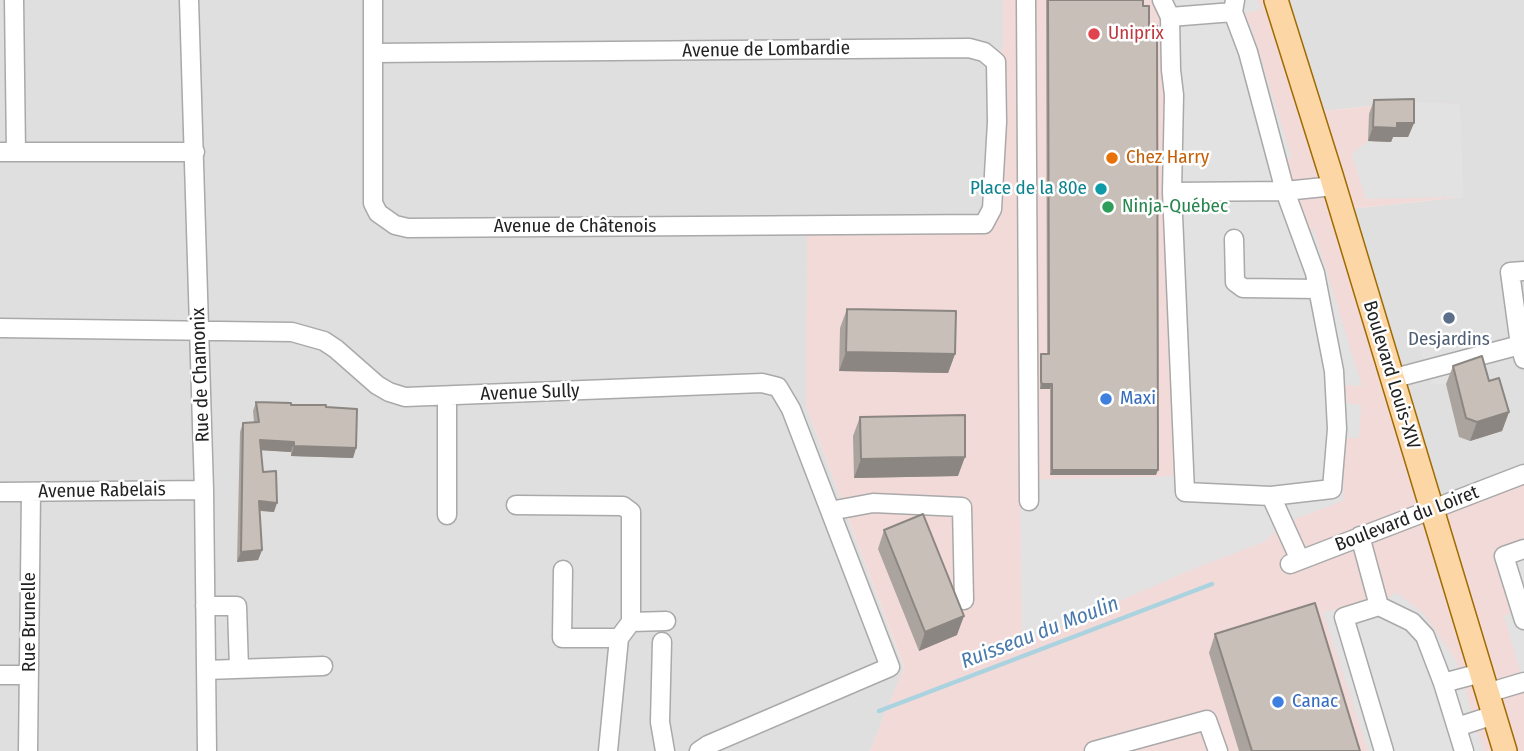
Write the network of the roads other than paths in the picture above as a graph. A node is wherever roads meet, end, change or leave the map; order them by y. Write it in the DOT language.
graph roads {
  1 [pos="14,0"];
  2 [pos="189,0"];
  3 [pos="373,0"];
  4 [pos="1026,0"];
  5 [pos="1162,0"];
  6 [pos="1276,0"];
  7 [pos="1234,6"];
  8 [pos="1171,17"];
  9 [pos="373,53"];
  10 [pos="8,152"];
  11 [pos="195,152"];
  12 [pos="1334,186"];
  13 [pos="1285,191"];
  14 [pos="1172,192"];
  15 [pos="987,219"];
  16 [pos="1234,239"];
  17 [pos="1524,271"];
  18 [pos="1318,289"];
  19 [pos="0,328"];
  20 [pos="199,329"];
  21 [pos="1523,349"];
  22 [pos="1391,379"];
  23 [pos="447,397"];
  24 [pos="1524,474"];
  25 [pos="204,490"];
  26 [pos="0,492"];
  27 [pos="31,492"];
  28 [pos="1271,496"];
  29 [pos="1029,501"];
  30 [pos="516,505"];
  31 [pos="1433,510"];
  32 [pos="830,511"];
  33 [pos="447,515"];
  34 [pos="1360,537"];
  35 [pos="1524,549"];
  36 [pos="563,570"];
  37 [pos="964,600"];
  38 [pos="205,606"];
  39 [pos="1379,606"];
  40 [pos="1524,620"];
  41 [pos="666,621"];
  42 [pos="631,622"];
  43 [pos="618,638"];
  44 [pos="662,642"];
  45 [pos="323,666"];
  46 [pos="239,669"];
  47 [pos="206,670"];
  48 [pos="0,675"];
  49 [pos="29,675"];
  50 [pos="1524,682"];
  51 [pos="1444,683"];
  52 [pos="1488,694"];
  53 [pos="1457,727"];
  54 [pos="1121,747"];
  55 [pos="28,751"];
  56 [pos="207,751"];
  57 [pos="608,751"];
  58 [pos="665,751"];
  59 [pos="699,751"];
  60 [pos="1094,751"];
  61 [pos="1218,751"];
  62 [pos="1384,751"];
  63 [pos="1464,751"];
  64 [pos="1505,751"];
  1 -- 10 [label="street"];
  2 -- 11 [label="street, Rue de Chamonix"];
  3 -- 9 [label="street, Avenue de Châtenois"];
  4 -- 29 [label="street"];
  5 -- 8 [label="street"];
  6 -- 12 [label="main road, Boulevard Louis-XIV"];
  7 -- 8 [label="street"];
  7 -- 13 [label="street"];
  8 -- 14 [label="street"];
  9 -- 15 [label="street, Avenue de Châtenois"];
  9 -- 15 [label="street, Avenue de Lombardie"];
  10 -- 11 [label="street"];
  11 -- 20 [label="street, Rue de Chamonix"];
  12 -- 13 [label="street"];
  12 -- 22 [label="main road, Boulevard Louis-XIV"];
  13 -- 14 [label="street"];
  13 -- 18 [label="street"];
  14 -- 28 [label="street"];
  16 -- 18 [label="street"];
  17 -- 21 [label="street"];
  18 -- 28 [label="street"];
  19 -- 20 [label="street, Avenue Sully"];
  20 -- 23 [label="street, Avenue Sully"];
  20 -- 25 [label="street, Rue de Chamonix"];
  21 -- 22 [label="street"];
  22 -- 31 [label="main road, Boulevard Louis-XIV"];
  23 -- 32 [label="street, Avenue Sully"];
  23 -- 33 [label="street"];
  24 -- 31 [label="street, Boulevard du Loiret"];
  25 -- 27 [label="street, Avenue Rabelais"];
  25 -- 38 [label="street, Rue de Chamonix"];
  26 -- 27 [label="street, Avenue Rabelais"];
  27 -- 49 [label="street, Rue Brunelle"];
  28 -- 34 [label="street, Boulevard du Loiret"];
  30 -- 42 [label="street"];
  31 -- 34 [label="street, Boulevard du Loiret"];
  31 -- 52 [label="main road, Boulevard Louis-XIV"];
  32 -- 37 [label="street"];
  32 -- 59 [label="street, Avenue Sully"];
  34 -- 39 [label="street"];
  35 -- 40 [label="street"];
  36 -- 43 [label="street"];
  38 -- 46 [label="street"];
  38 -- 47 [label="street, Rue de Chamonix"];
  39 -- 51 [label="street"];
  39 -- 62 [label="street"];
  41 -- 42 [label="street"];
  42 -- 43 [label="street"];
  43 -- 57 [label="street"];
  44 -- 58 [label="street"];
  45 -- 46 [label="street"];
  46 -- 47 [label="street"];
  47 -- 56 [label="street, Rue de Chamonix"];
  48 -- 49 [label="street"];
  49 -- 55 [label="street, Rue Brunelle"];
  50 -- 52 [label="street"];
  51 -- 52 [label="street"];
  51 -- 53 [label="street"];
  52 -- 53 [label="street"];
  52 -- 64 [label="main road, Boulevard Louis-XIV"];
  53 -- 63 [label="street"];
  54 -- 60 [label="street"];
  54 -- 61 [label="street"];
}
